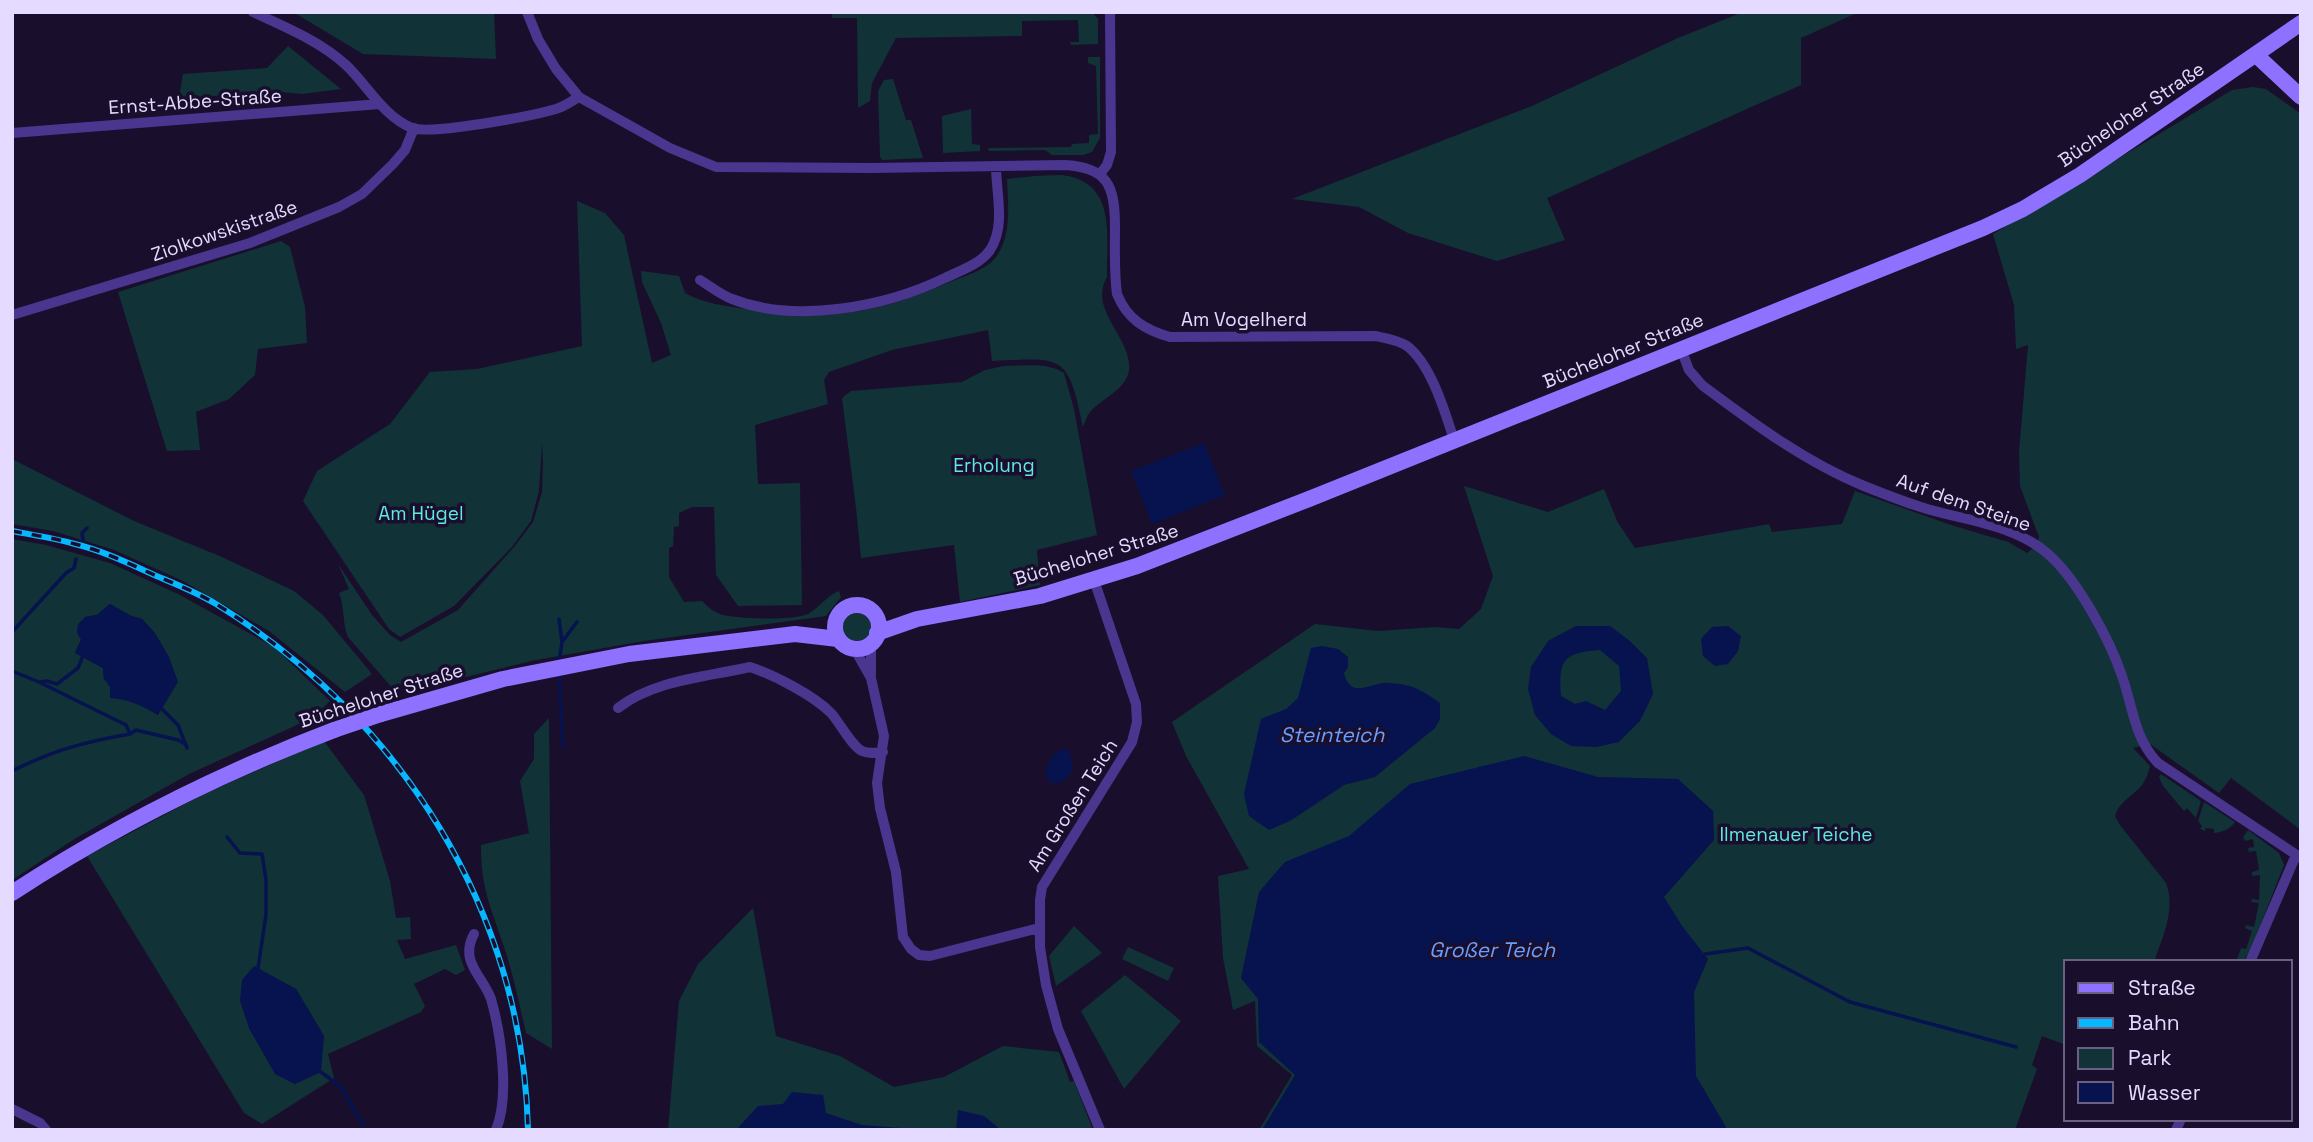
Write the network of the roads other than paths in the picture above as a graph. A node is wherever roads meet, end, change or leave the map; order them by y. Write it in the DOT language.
graph roads {
  1 [pos="253,12"];
  2 [pos="527,12"];
  3 [pos="1111,12"];
  4 [pos="2301,23"];
  5 [pos="2256,55"];
  6 [pos="579,97"];
  7 [pos="2301,97"];
  8 [pos="380,104"];
  9 [pos="414,128"];
  10 [pos="12,133"];
  11 [pos="996,166"];
  12 [pos="1100,174"];
  13 [pos="700,280"];
  14 [pos="12,315"];
  15 [pos="1681,349"];
  16 [pos="1454,440"];
  17 [pos="1094,580"];
  18 [pos="875,615"];
  19 [pos="917,620"];
  20 [pos="835,621"];
  21 [pos="795,634"];
  22 [pos="874,638"];
  23 [pos="838,639"];
  24 [pos="854,648"];
  25 [pos="870,678"];
  26 [pos="618,708"];
  27 [pos="883,752"];
  28 [pos="2298,856"];
  29 [pos="12,893"];
  30 [pos="1040,928"];
  31 [pos="474,934"];
  32 [pos="2251,960"];
  33 [pos="12,1109"];
  34 [pos="46,1130"];
  35 [pos="496,1130"];
  36 [pos="1100,1130"];
  1 -- 8 [label="street"];
  2 -- 6 [label="street"];
  3 -- 12 [label="street"];
  4 -- 5 [label="main road, Bücheloher Straße"];
  5 -- 7 [label="main road"];
  5 -- 15 [label="main road, Bücheloher Straße"];
  6 -- 9 [label="street"];
  6 -- 11 [label="street"];
  8 -- 9 [label="street"];
  8 -- 10 [label="street, Ernst-Abbe-Straße"];
  9 -- 14 [label="street, Ziolkowskistraße"];
  11 -- 12 [label="street"];
  11 -- 13 [label="street"];
  12 -- 16 [label="street, Am Vogelherd"];
  15 -- 16 [label="main road, Bücheloher Straße"];
  15 -- 28 [label="street, Auf dem Steine"];
  16 -- 17 [label="main road, Bücheloher Straße"];
  17 -- 19 [label="main road, Bücheloher Straße"];
  17 -- 30 [label="street, Am Großen Teich"];
  18 -- 19 [label="main road, Bücheloher Straße"];
  18 -- 20 [label="main road, Bücheloher Straße"];
  18 -- 22 [label="main road"];
  19 -- 22 [label="main road, Bücheloher Straße"];
  20 -- 21 [label="main road, Bücheloher Straße"];
  20 -- 23 [label="main road"];
  21 -- 23 [label="main road, Bücheloher Straße"];
  21 -- 29 [label="main road, Bücheloher Straße, bridge"];
  22 -- 24 [label="main road, Bücheloher Straße"];
  22 -- 25 [label="street"];
  23 -- 24 [label="main road, Bücheloher Straße"];
  24 -- 25 [label="street"];
  25 -- 27 [label="street"];
  26 -- 27 [label="street"];
  27 -- 30 [label="street"];
  28 -- 32 [label="street"];
  30 -- 36 [label="street, Am Großen Teich"];
  31 -- 35 [label="street"];
  33 -- 34 [label="street"];
}
